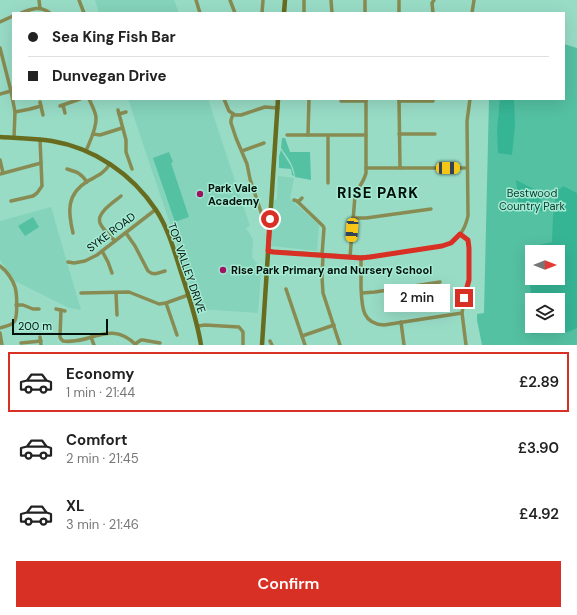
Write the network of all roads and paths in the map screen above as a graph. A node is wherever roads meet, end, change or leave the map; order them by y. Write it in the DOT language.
graph roads {
  1 [pos="38,0"];
  2 [pos="79,0"];
  3 [pos="196,0"];
  4 [pos="230,0"];
  5 [pos="263,0"];
  6 [pos="285,0"];
  7 [pos="304,0"];
  8 [pos="332,0"];
  9 [pos="365,0"];
  10 [pos="399,0"];
  11 [pos="434,0"];
  12 [pos="474,0"];
  13 [pos="40,8"];
  14 [pos="23,12"];
  15 [pos="48,12"];
  16 [pos="84,12"];
  17 [pos="200,12"];
  18 [pos="235,12"];
  19 [pos="262,12"];
  20 [pos="284,12"];
  21 [pos="304,12"];
  22 [pos="332,12"];
  23 [pos="365,12"];
  24 [pos="399,12"];
  25 [pos="433,12"];
  26 [pos="472,12"];
  27 [pos="12,16"];
  28 [pos="0,22"];
  29 [pos="0,48"];
  30 [pos="1,59"];
  31 [pos="11,91"];
  32 [pos="0,94"];
  33 [pos="12,96"];
  34 [pos="13,100"];
  35 [pos="77,100"];
  36 [pos="89,100"];
  37 [pos="224,100"];
  38 [pos="278,100"];
  39 [pos="308,100"];
  40 [pos="366,100"];
  41 [pos="399,100"];
  42 [pos="470,100"];
  43 [pos="341,101"];
  44 [pos="433,101"];
  45 [pos="278,108"];
  46 [pos="15,112"];
  47 [pos="126,112"];
  48 [pos="65,113"];
  49 [pos="233,114"];
  50 [pos="43,116"];
  51 [pos="122,128"];
  52 [pos="289,133"];
  53 [pos="93,134"];
  54 [pos="399,134"];
  55 [pos="435,134"];
  56 [pos="308,135"];
  57 [pos="328,135"];
  58 [pos="366,135"];
  59 [pos="0,137"];
  60 [pos="14,138"];
  61 [pos="40,139"];
  62 [pos="264,143"];
  63 [pos="242,150"];
  64 [pos="86,151"];
  65 [pos="0,160"];
  66 [pos="41,163"];
  67 [pos="110,164"];
  68 [pos="130,167"];
  69 [pos="366,168"];
  70 [pos="400,168"];
  71 [pos="467,168"];
  72 [pos="70,171"];
  73 [pos="2,173"];
  74 [pos="327,181"];
  75 [pos="87,182"];
  76 [pos="302,198"];
  77 [pos="119,199"];
  78 [pos="14,202"];
  79 [pos="432,209"];
  80 [pos="156,210"];
  81 [pos="353,218"];
  82 [pos="264,220"];
  83 [pos="71,231"];
  84 [pos="126,233"];
  85 [pos="460,234"];
  86 [pos="115,241"];
  87 [pos="102,251"];
  88 [pos="268,251"];
  89 [pos="323,255"];
  90 [pos="350,257"];
  91 [pos="361,258"];
  92 [pos="68,262"];
  93 [pos="0,266"];
  94 [pos="159,267"];
  95 [pos="112,270"];
  96 [pos="440,283"];
  97 [pos="286,289"];
  98 [pos="81,293"];
  99 [pos="116,293"];
  100 [pos="362,293"];
  101 [pos="188,295"];
  102 [pos="166,303"];
  103 [pos="16,305"];
  104 [pos="39,309"];
  105 [pos="66,311"];
  106 [pos="118,312"];
  107 [pos="462,313"];
  108 [pos="401,322"];
  109 [pos="334,325"];
  110 [pos="198,326"];
  111 [pos="0,328"];
  112 [pos="175,333"];
  113 [pos="0,334"];
  114 [pos="302,336"];
  115 [pos="92,337"];
  116 [pos="41,341"];
  117 [pos="158,341"];
  118 [pos="62,343"];
  119 [pos="24,344"];
  120 [pos="2,345"];
  121 [pos="94,345"];
  122 [pos="136,345"];
  123 [pos="201,345"];
  124 [pos="243,345"];
  125 [pos="262,345"];
  126 [pos="305,345"];
  127 [pos="340,345"];
  128 [pos="404,345"];
  129 [pos="466,345"];
  1 -- 13 [label="street"];
  2 -- 16 [label="street"];
  3 -- 17 [label="street"];
  4 -- 18 [label="street"];
  5 -- 19 [label="street"];
  6 -- 20 [label="street"];
  7 -- 21 [label="street"];
  8 -- 22 [label="street"];
  9 -- 23 [label="street"];
  10 -- 24 [label="street"];
  11 -- 25 [label="street"];
  12 -- 26 [label="street"];
  13 -- 14 [label="street"];
  13 -- 15 [label="street"];
  27 -- 28 [label="street"];
  29 -- 30 [label="street"];
  30 -- 31 [label="street"];
  31 -- 32 [label="street"];
  31 -- 33 [label="street"];
  34 -- 46 [label="street"];
  35 -- 48 [label="street"];
  36 -- 53 [label="street"];
  37 -- 49 [label="street"];
  38 -- 45 [label="street"];
  39 -- 56 [label="street"];
  40 -- 43 [label="street"];
  40 -- 58 [label="street"];
  41 -- 44 [label="street"];
  41 -- 54 [label="street"];
  42 -- 71 [label="street"];
  45 -- 49 [label="street"];
  45 -- 88 [label="street"];
  46 -- 50 [label="street"];
  46 -- 60 [label="street"];
  47 -- 51 [label="street"];
  49 -- 63 [label="street"];
  51 -- 53 [label="street"];
  51 -- 68 [label="street"];
  52 -- 56 [label="street"];
  53 -- 64 [label="street"];
  54 -- 55 [label="street"];
  54 -- 70 [label="street"];
  56 -- 57 [label="street"];
  57 -- 58 [label="street"];
  57 -- 74 [label="street"];
  58 -- 69 [label="street"];
  59 -- 60 [label="street, TOP VALLEY DRIVE"];
  60 -- 61 [label="street, TOP VALLEY DRIVE"];
  61 -- 64 [label="street, TOP VALLEY DRIVE"];
  61 -- 66 [label="street"];
  62 -- 63 [label="street"];
  63 -- 82 [label="street"];
  64 -- 67 [label="street, TOP VALLEY DRIVE"];
  65 -- 73 [label="street"];
  66 -- 73 [label="street"];
  66 -- 78 [label="street"];
  67 -- 75 [label="street"];
  67 -- 80 [label="street, TOP VALLEY DRIVE"];
  69 -- 70 [label="street"];
  69 -- 81 [label="street"];
  70 -- 71 [label="street"];
  71 -- 85 [label="street"];
  72 -- 75 [label="street"];
  75 -- 83 [label="street"];
  76 -- 89 [label="street"];
  77 -- 86 [label="street"];
  79 -- 81 [label="street"];
  80 -- 84 [label="street, SYKE ROAD"];
  80 -- 101 [label="street, TOP VALLEY DRIVE"];
  81 -- 90 [label="street"];
  84 -- 86 [label="street, SYKE ROAD"];
  84 -- 94 [label="street"];
  85 -- 91 [label="street"];
  85 -- 107 [label="street"];
  86 -- 87 [label="street, SYKE ROAD"];
  87 -- 92 [label="street, SYKE ROAD"];
  87 -- 95 [label="street"];
  88 -- 89 [label="street"];
  88 -- 125 [label="street"];
  89 -- 90 [label="street"];
  89 -- 109 [label="street"];
  90 -- 91 [label="street"];
  91 -- 100 [label="street"];
  93 -- 103 [label="street"];
  96 -- 100 [label="street"];
  97 -- 114 [label="street"];
  98 -- 99 [label="street"];
  99 -- 102 [label="street"];
  99 -- 106 [label="street"];
  100 -- 108 [label="street"];
  101 -- 102 [label="street"];
  101 -- 110 [label="street, TOP VALLEY DRIVE"];
  102 -- 112 [label="street"];
  103 -- 104 [label="street"];
  103 -- 111 [label="street"];
  105 -- 118 [label="street"];
  107 -- 108 [label="street"];
  107 -- 129 [label="street"];
  108 -- 128 [label="street"];
  109 -- 114 [label="street"];
  109 -- 127 [label="street"];
  110 -- 123 [label="street, TOP VALLEY DRIVE"];
  110 -- 124 [label="street"];
  113 -- 120 [label="street"];
  114 -- 126 [label="street"];
  115 -- 118 [label="street"];
  115 -- 121 [label="street"];
  115 -- 122 [label="street"];
  116 -- 119 [label="street"];
  117 -- 122 [label="street"];
}
